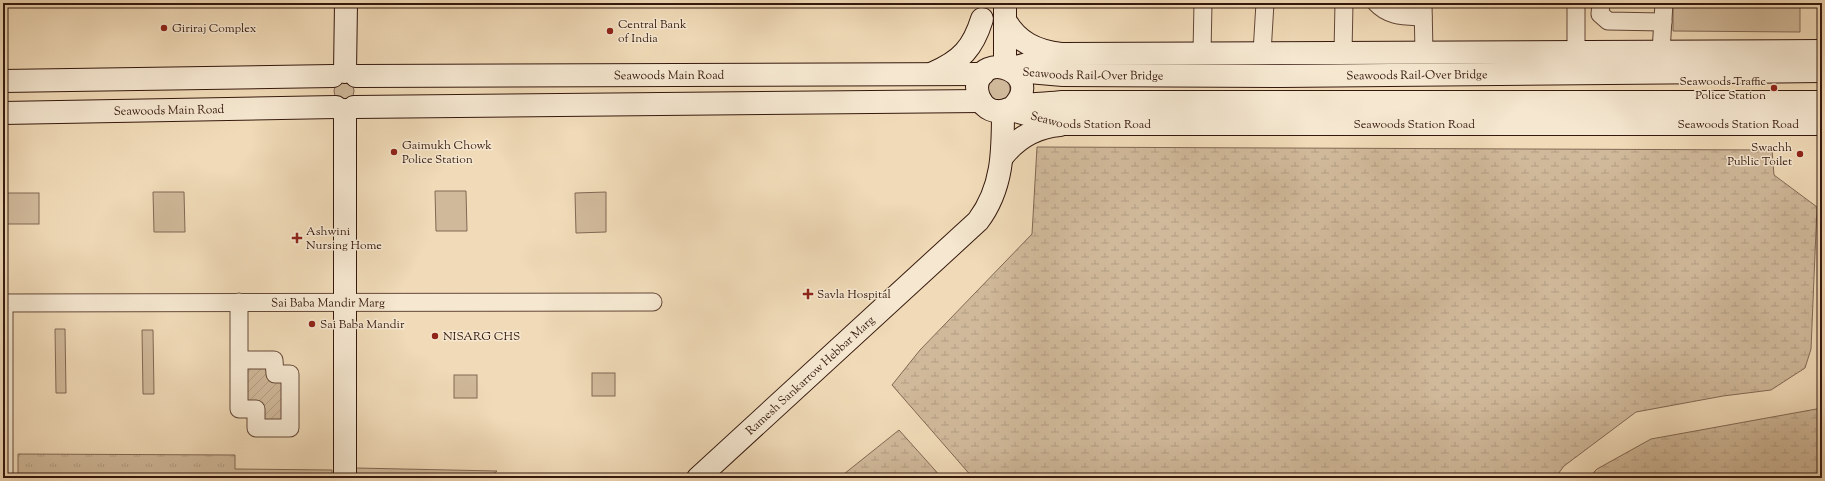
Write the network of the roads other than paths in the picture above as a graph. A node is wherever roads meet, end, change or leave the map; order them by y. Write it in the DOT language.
graph roads {
  1 [pos="346,3"];
  2 [pos="1203,3"];
  3 [pos="1265,3"];
  4 [pos="1344,3"];
  5 [pos="1376,3"];
  6 [pos="1576,3"];
  7 [pos="1601,3"];
  8 [pos="1664,3"];
  9 [pos="1423,10"];
  10 [pos="982,11"];
  11 [pos="1005,11"];
  12 [pos="1663,22"];
  13 [pos="1822,51"];
  14 [pos="1576,52"];
  15 [pos="1661,52"];
  16 [pos="1202,53"];
  17 [pos="1262,53"];
  18 [pos="1343,53"];
  19 [pos="1424,53"];
  20 [pos="1063,54"];
  21 [pos="999,70"];
  22 [pos="1822,71"];
  23 [pos="931,74"];
  24 [pos="345,75"];
  25 [pos="3,81"];
  26 [pos="981,101"];
  27 [pos="1822,102"];
  28 [pos="345,108"];
  29 [pos="1008,109"];
  30 [pos="3,113"];
  31 [pos="1064,124"];
  32 [pos="1822,124"];
  33 [pos="1002,156"];
  34 [pos="239,302"];
  35 [pos="345,302"];
  36 [pos="653,302"];
  37 [pos="3,303"];
  38 [pos="239,360"];
  39 [pos="4,478"];
  40 [pos="345,478"];
  41 [pos="698,478"];
  1 -- 24 [label="main road"];
  2 -- 16 [label="street"];
  3 -- 17 [label="street"];
  4 -- 18 [label="street"];
  5 -- 9 [label="street"];
  6 -- 14 [label="street"];
  7 -- 12 [label="street"];
  8 -- 12 [label="street"];
  9 -- 19 [label="street"];
  10 -- 21 [label="main road"];
  10 -- 23 [label="main road"];
  11 -- 20 [label="main road"];
  11 -- 21 [label="main road"];
  12 -- 15 [label="street"];
  13 -- 15 [label="main road"];
  14 -- 15 [label="main road"];
  14 -- 19 [label="main road"];
  16 -- 17 [label="main road"];
  16 -- 20 [label="main road"];
  17 -- 18 [label="main road"];
  18 -- 19 [label="main road"];
  20 -- 21 [label="main road"];
  21 -- 22 [label="main road, Seawoods Rail-Over Bridge"];
  21 -- 23 [label="main road, Seawoods Main Road"];
  21 -- 26 [label="main road"];
  21 -- 29 [label="main road"];
  23 -- 24 [label="main road, Seawoods Main Road"];
  24 -- 25 [label="main road, Seawoods Main Road"];
  24 -- 28 [label="main road"];
  24 -- 28 [label="main road"];
  26 -- 28 [label="main road, Seawoods Main Road"];
  26 -- 29 [label="main road"];
  27 -- 29 [label="main road"];
  28 -- 30 [label="main road, Seawoods Main Road"];
  28 -- 35 [label="main road"];
  29 -- 31 [label="main road, Seawoods Station Road"];
  29 -- 33 [label="main road, Ramesh Sankarrow Hebbar Marg"];
  31 -- 32 [label="main road, Seawoods Station Road"];
  31 -- 33 [label="main road"];
  33 -- 41 [label="main road, Ramesh Sankarrow Hebbar Marg"];
  34 -- 35 [label="street, Sai Baba Mandir Marg"];
  34 -- 37 [label="street, Sai Baba Mandir Marg"];
  34 -- 38 [label="street"];
  35 -- 36 [label="street, Sai Baba Mandir Marg"];
  35 -- 40 [label="main road"];
  37 -- 39 [label="street"];
  38 -- 38 [label="street"];
}
